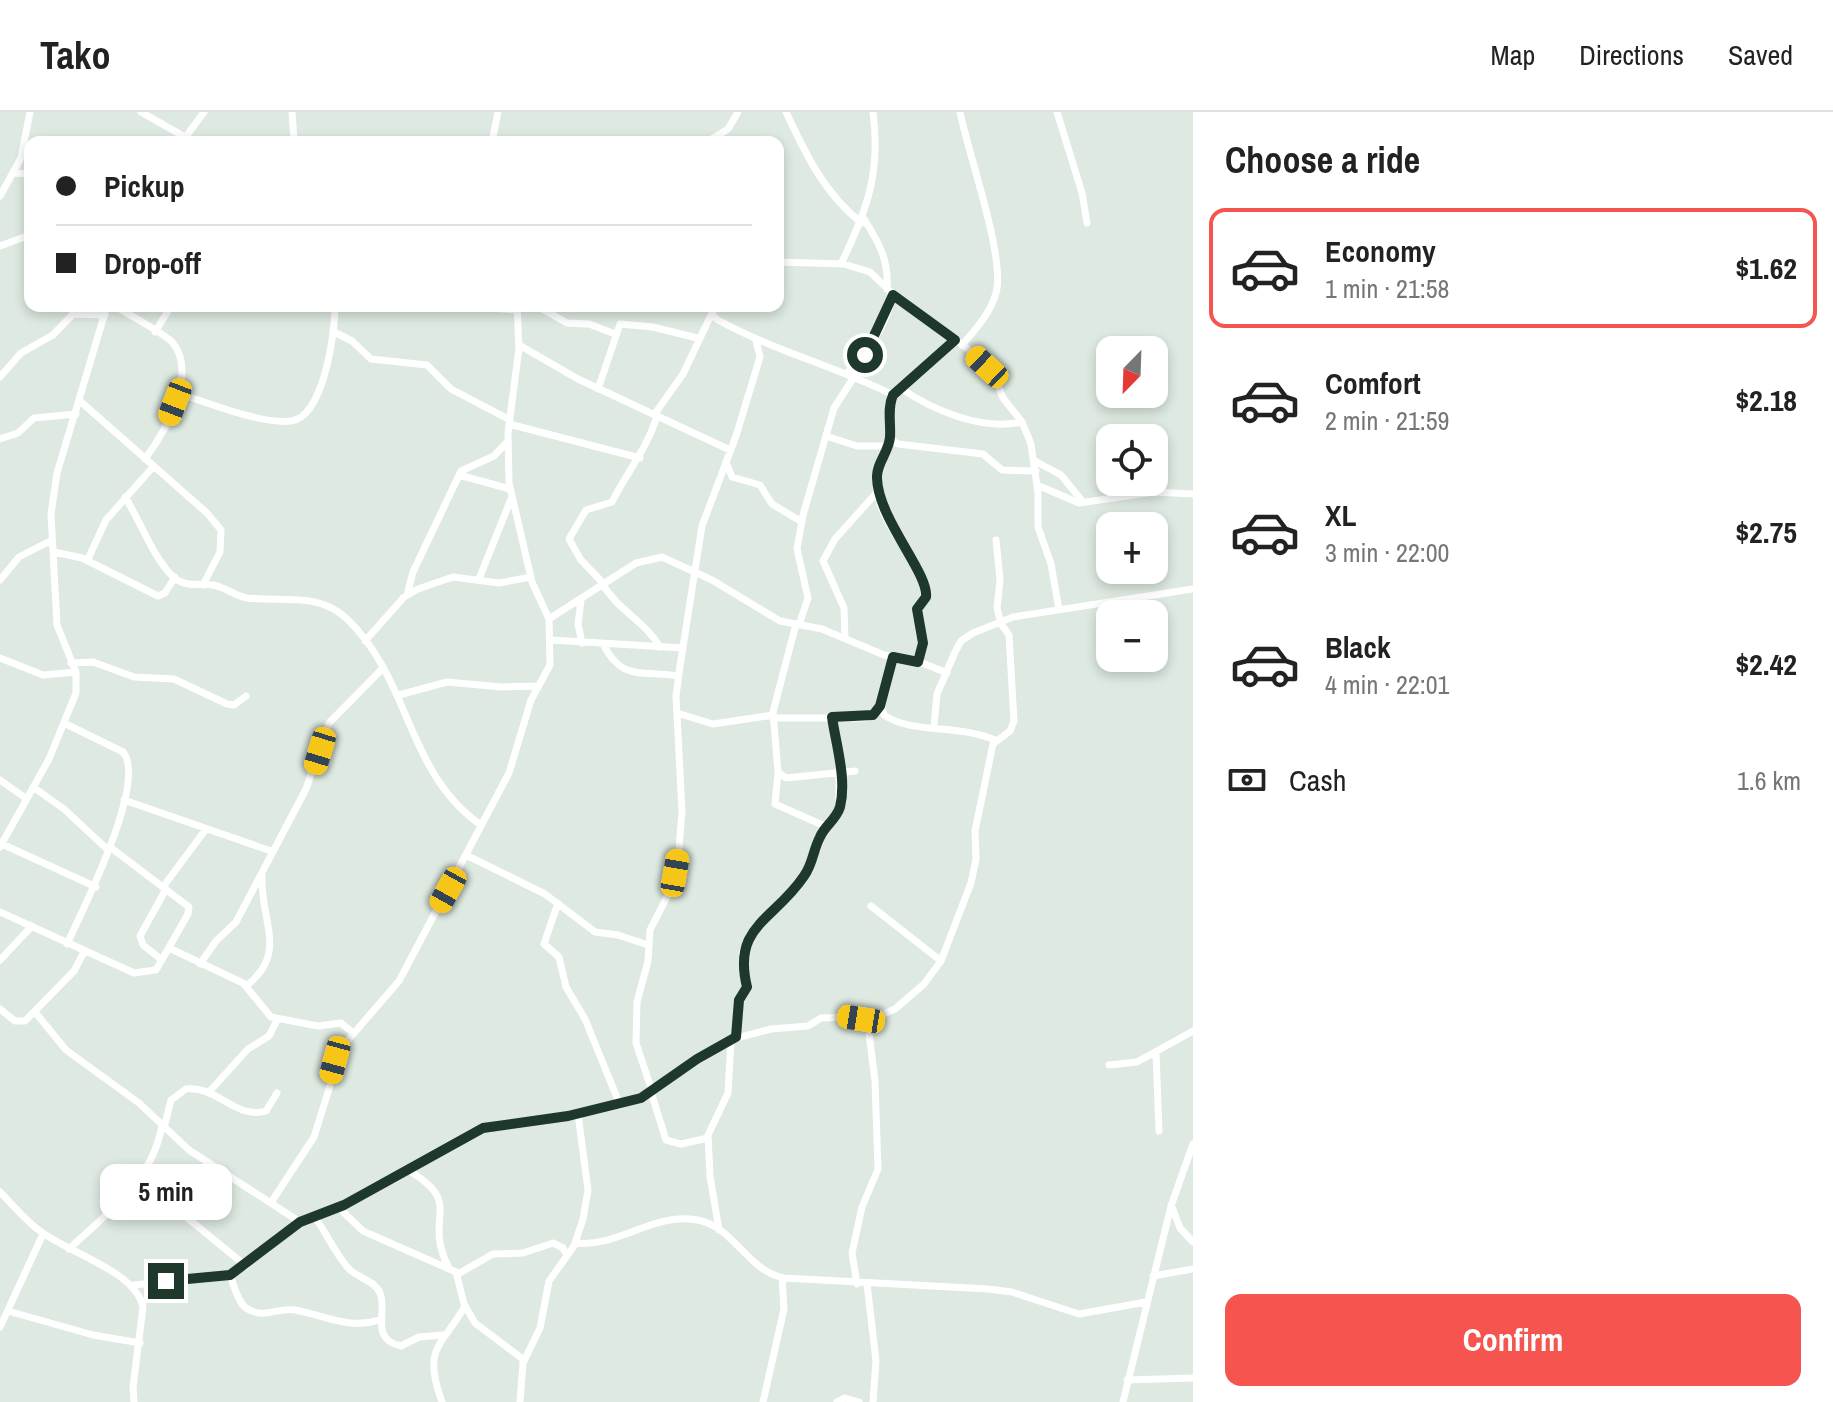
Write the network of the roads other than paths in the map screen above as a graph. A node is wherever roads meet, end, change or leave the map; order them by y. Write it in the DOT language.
graph roads {
  1 [pos="30,112"];
  2 [pos="141,112"];
  3 [pos="204,112"];
  4 [pos="283,112"];
  5 [pos="498,112"];
  6 [pos="738,112"];
  7 [pos="786,112"];
  8 [pos="873,112"];
  9 [pos="960,112"];
  10 [pos="1057,112"];
  11 [pos="292,114"];
  12 [pos="24,136"];
  13 [pos="24,136"];
  14 [pos="177,136"];
  15 [pos="186,136"];
  16 [pos="294,136"];
  17 [pos="493,136"];
  18 [pos="717,136"];
  19 [pos="15,173"];
  20 [pos="24,174"];
  21 [pos="0,196"];
  22 [pos="863,221"];
  23 [pos="1087,223"];
  24 [pos="24,237"];
  25 [pos="0,246"];
  26 [pos="784,262"];
  27 [pos="841,264"];
  28 [pos="890,292"];
  29 [pos="90,312"];
  30 [pos="105,312"];
  31 [pos="124,312"];
  32 [pos="167,312"];
  33 [pos="335,312"];
  34 [pos="519,312"];
  35 [pos="548,312"];
  36 [pos="709,312"];
  37 [pos="713,312"];
  38 [pos="155,332"];
  39 [pos="334,332"];
  40 [pos="615,334"];
  41 [pos="697,338"];
  42 [pos="756,340"];
  43 [pos="958,342"];
  44 [pos="519,345"];
  45 [pos="850,375"];
  46 [pos="0,377"];
  47 [pos="899,387"];
  48 [pos="598,389"];
  49 [pos="177,393"];
  50 [pos="893,395"];
  51 [pos="80,401"];
  52 [pos="76,414"];
  53 [pos="656,415"];
  54 [pos="510,422"];
  55 [pos="1022,422"];
  56 [pos="826,436"];
  57 [pos="0,439"];
  58 [pos="508,441"];
  59 [pos="889,442"];
  60 [pos="730,450"];
  61 [pos="640,458"];
  62 [pos="145,459"];
  63 [pos="1035,461"];
  64 [pos="726,462"];
  65 [pos="153,467"];
  66 [pos="1036,471"];
  67 [pos="459,475"];
  68 [pos="1037,485"];
  69 [pos="879,490"];
  70 [pos="511,493"];
  71 [pos="1193,494"];
  72 [pos="125,497"];
  73 [pos="1083,502"];
  74 [pos="802,522"];
  75 [pos="52,540"];
  76 [pos="996,540"];
  77 [pos="54,552"];
  78 [pos="87,561"];
  79 [pos="695,572"];
  80 [pos="175,577"];
  81 [pos="531,577"];
  82 [pos="479,579"];
  83 [pos="0,580"];
  84 [pos="602,583"];
  85 [pos="203,585"];
  86 [pos="1193,589"];
  87 [pos="407,595"];
  88 [pos="581,600"];
  89 [pos="1059,609"];
  90 [pos="549,619"];
  91 [pos="1000,623"];
  92 [pos="798,624"];
  93 [pos="845,637"];
  94 [pos="551,640"];
  95 [pos="365,641"];
  96 [pos="582,643"];
  97 [pos="603,644"];
  98 [pos="660,647"];
  99 [pos="683,648"];
  100 [pos="893,657"];
  101 [pos="0,658"];
  102 [pos="918,662"];
  103 [pos="71,663"];
  104 [pos="383,668"];
  105 [pos="76,672"];
  106 [pos="947,673"];
  107 [pos="678,676"];
  108 [pos="537,686"];
  109 [pos="399,695"];
  110 [pos="246,696"];
  111 [pos="880,706"];
  112 [pos="677,713"];
  113 [pos="773,716"];
  114 [pos="832,717"];
  115 [pos="64,723"];
  116 [pos="934,726"];
  117 [pos="995,740"];
  118 [pos="855,771"];
  119 [pos="778,772"];
  120 [pos="840,772"];
  121 [pos="0,780"];
  122 [pos="33,787"];
  123 [pos="27,799"];
  124 [pos="124,800"];
  125 [pos="481,825"];
  126 [pos="827,827"];
  127 [pos="206,829"];
  128 [pos="1,846"];
  129 [pos="109,848"];
  130 [pos="271,851"];
  131 [pos="466,855"];
  132 [pos="262,869"];
  133 [pos="96,887"];
  134 [pos="164,888"];
  135 [pos="558,903"];
  136 [pos="871,906"];
  137 [pos="0,912"];
  138 [pos="32,926"];
  139 [pos="67,944"];
  140 [pos="648,945"];
  141 [pos="169,948"];
  142 [pos="84,952"];
  143 [pos="0,960"];
  144 [pos="162,960"];
  145 [pos="941,961"];
  146 [pos="200,964"];
  147 [pos="246,986"];
  148 [pos="0,1009"];
  149 [pos="35,1012"];
  150 [pos="867,1018"];
  151 [pos="277,1020"];
  152 [pos="1193,1031"];
  153 [pos="353,1033"];
  154 [pos="734,1038"];
  155 [pos="1156,1052"];
  156 [pos="1109,1065"];
  157 [pos="652,1091"];
  158 [pos="209,1092"];
  159 [pos="277,1093"];
  160 [pos="620,1105"];
  161 [pos="578,1114"];
  162 [pos="163,1127"];
  163 [pos="1159,1131"];
  164 [pos="708,1138"];
  165 [pos="1193,1144"];
  166 [pos="406,1169"];
  167 [pos="141,1180"];
  168 [pos="0,1192"];
  169 [pos="272,1201"];
  170 [pos="1171,1206"];
  171 [pos="338,1207"];
  172 [pos="314,1216"];
  173 [pos="300,1222"];
  174 [pos="719,1230"];
  175 [pos="43,1234"];
  176 [pos="1193,1242"];
  177 [pos="576,1243"];
  178 [pos="69,1249"];
  179 [pos="567,1256"];
  180 [pos="246,1266"];
  181 [pos="448,1266"];
  182 [pos="1193,1269"];
  183 [pos="458,1274"];
  184 [pos="230,1275"];
  185 [pos="1153,1276"];
  186 [pos="782,1278"];
  187 [pos="862,1284"];
  188 [pos="134,1285"];
  189 [pos="1146,1302"];
  190 [pos="465,1306"];
  191 [pos="8,1311"];
  192 [pos="379,1320"];
  193 [pos="0,1327"];
  194 [pos="443,1335"];
  195 [pos="140,1343"];
  196 [pos="524,1360"];
  197 [pos="1193,1378"];
  198 [pos="1127,1380"];
  199 [pos="134,1402"];
  200 [pos="442,1402"];
  201 [pos="520,1402"];
  202 [pos="763,1402"];
  203 [pos="837,1402"];
  204 [pos="859,1402"];
  205 [pos="873,1402"];
  206 [pos="1123,1402"];
  1 -- 12 [label="street"];
  2 -- 14 [label="street"];
  3 -- 15 [label="street"];
  4 -- 11 [label="street"];
  5 -- 17 [label="street"];
  6 -- 18 [label="street"];
  7 -- 22 [label="street"];
  8 -- 22 [label="street"];
  9 -- 43 [label="street"];
  10 -- 23 [label="street"];
  11 -- 16 [label="street"];
  13 -- 19 [label="street"];
  19 -- 20 [label="street"];
  19 -- 21 [label="street"];
  22 -- 27 [label="street"];
  22 -- 28 [label="street"];
  24 -- 25 [label="street"];
  26 -- 27 [label="street"];
  27 -- 28 [label="street"];
  28 -- 43 [label="street"];
  28 -- 45 [label="street"];
  29 -- 46 [label="street"];
  30 -- 51 [label="street"];
  31 -- 38 [label="street"];
  32 -- 38 [label="street"];
  33 -- 39 [label="street"];
  34 -- 44 [label="street"];
  35 -- 40 [label="street"];
  36 -- 41 [label="street"];
  37 -- 42 [label="street"];
  38 -- 49 [label="street"];
  39 -- 49 [label="street"];
  39 -- 54 [label="street"];
  40 -- 41 [label="street"];
  40 -- 48 [label="street"];
  41 -- 53 [label="street"];
  42 -- 45 [label="street"];
  42 -- 60 [label="street"];
  43 -- 47 [label="street"];
  43 -- 55 [label="street"];
  44 -- 48 [label="street"];
  44 -- 54 [label="street"];
  45 -- 50 [label="street"];
  45 -- 56 [label="street"];
  47 -- 50 [label="street"];
  47 -- 55 [label="street"];
  48 -- 53 [label="street"];
  49 -- 62 [label="street"];
  50 -- 59 [label="street"];
  51 -- 52 [label="street"];
  51 -- 62 [label="street"];
  52 -- 57 [label="street"];
  52 -- 75 [label="street"];
  53 -- 60 [label="street"];
  53 -- 61 [label="street"];
  54 -- 58 [label="street"];
  54 -- 61 [label="street"];
  55 -- 63 [label="street"];
  56 -- 59 [label="street"];
  56 -- 74 [label="street"];
  58 -- 67 [label="street"];
  58 -- 70 [label="street"];
  59 -- 66 [label="street"];
  59 -- 69 [label="street"];
  60 -- 64 [label="street"];
  61 -- 84 [label="street"];
  62 -- 65 [label="street"];
  63 -- 66 [label="street"];
  63 -- 73 [label="street"];
  64 -- 74 [label="street"];
  64 -- 79 [label="street"];
  65 -- 72 [label="street"];
  65 -- 85 [label="street"];
  66 -- 68 [label="street"];
  67 -- 70 [label="street"];
  67 -- 87 [label="street"];
  68 -- 73 [label="street"];
  68 -- 89 [label="street"];
  69 -- 93 [label="street"];
  69 -- 102 [label="street"];
  70 -- 81 [label="street"];
  70 -- 82 [label="street"];
  71 -- 73 [label="street"];
  72 -- 78 [label="street"];
  72 -- 80 [label="street"];
  74 -- 92 [label="street"];
  75 -- 77 [label="street"];
  75 -- 83 [label="street"];
  76 -- 91 [label="street"];
  77 -- 78 [label="street"];
  77 -- 103 [label="street"];
  78 -- 80 [label="street"];
  79 -- 84 [label="street"];
  79 -- 92 [label="street"];
  79 -- 99 [label="street"];
  80 -- 85 [label="street"];
  81 -- 82 [label="street"];
  81 -- 90 [label="street"];
  82 -- 87 [label="street"];
  84 -- 88 [label="street"];
  84 -- 98 [label="street"];
  85 -- 95 [label="street"];
  86 -- 89 [label="street"];
  87 -- 95 [label="street"];
  88 -- 90 [label="street"];
  88 -- 96 [label="street"];
  89 -- 91 [label="street"];
  90 -- 94 [label="street"];
  91 -- 106 [label="street"];
  91 -- 117 [label="street"];
  92 -- 93 [label="street"];
  92 -- 113 [label="street"];
  93 -- 100 [label="street"];
  94 -- 96 [label="street"];
  94 -- 108 [label="street"];
  95 -- 104 [label="street"];
  96 -- 97 [label="street"];
  97 -- 98 [label="street"];
  97 -- 107 [label="street"];
  98 -- 99 [label="street"];
  99 -- 107 [label="street"];
  100 -- 102 [label="street"];
  100 -- 111 [label="street"];
  101 -- 105 [label="street"];
  102 -- 106 [label="street"];
  103 -- 105 [label="street"];
  103 -- 110 [label="street"];
  104 -- 109 [label="street"];
  104 -- 130 [label="street"];
  105 -- 115 [label="street"];
  106 -- 116 [label="street"];
  107 -- 112 [label="street"];
  108 -- 109 [label="street"];
  108 -- 125 [label="street"];
  109 -- 125 [label="street"];
  111 -- 114 [label="street"];
  111 -- 116 [label="street"];
  112 -- 113 [label="street"];
  112 -- 140 [label="street"];
  113 -- 114 [label="street"];
  113 -- 119 [label="street"];
  114 -- 120 [label="street"];
  115 -- 122 [label="street"];
  115 -- 124 [label="street"];
  116 -- 117 [label="street"];
  117 -- 145 [label="street"];
  118 -- 120 [label="street"];
  119 -- 120 [label="street"];
  119 -- 126 [label="street"];
  120 -- 126 [label="street"];
  121 -- 123 [label="street"];
  122 -- 123 [label="street"];
  122 -- 129 [label="street"];
  123 -- 128 [label="street"];
  124 -- 127 [label="street"];
  124 -- 129 [label="street"];
  125 -- 131 [label="street"];
  126 -- 154 [label="street"];
  127 -- 130 [label="street"];
  127 -- 134 [label="street"];
  128 -- 133 [label="street"];
  129 -- 133 [label="street"];
  129 -- 134 [label="street"];
  130 -- 132 [label="street"];
  131 -- 135 [label="street"];
  131 -- 153 [label="street"];
  132 -- 146 [label="street"];
  132 -- 147 [label="street"];
  133 -- 139 [label="street"];
  134 -- 141 [label="street"];
  134 -- 144 [label="street"];
  135 -- 140 [label="street"];
  135 -- 160 [label="street"];
  136 -- 145 [label="street"];
  137 -- 138 [label="street"];
  138 -- 139 [label="street"];
  138 -- 143 [label="street"];
  139 -- 142 [label="street"];
  140 -- 157 [label="street"];
  141 -- 144 [label="street"];
  141 -- 146 [label="street"];
  142 -- 144 [label="street"];
  142 -- 149 [label="street"];
  145 -- 150 [label="street"];
  146 -- 147 [label="street"];
  147 -- 151 [label="street"];
  148 -- 149 [label="street"];
  149 -- 162 [label="street"];
  150 -- 154 [label="street"];
  150 -- 187 [label="street"];
  151 -- 153 [label="street"];
  151 -- 158 [label="street"];
  152 -- 155 [label="street"];
  153 -- 169 [label="street"];
  154 -- 157 [label="street"];
  154 -- 164 [label="street"];
  155 -- 156 [label="street"];
  155 -- 163 [label="street"];
  157 -- 160 [label="street"];
  157 -- 164 [label="street"];
  158 -- 159 [label="street"];
  158 -- 162 [label="street"];
  160 -- 161 [label="street"];
  161 -- 166 [label="street"];
  161 -- 177 [label="street"];
  162 -- 167 [label="street"];
  162 -- 169 [label="street"];
  164 -- 174 [label="street"];
  165 -- 170 [label="street"];
  166 -- 171 [label="street"];
  166 -- 181 [label="street"];
  167 -- 178 [label="street"];
  167 -- 180 [label="street"];
  168 -- 175 [label="street"];
  169 -- 173 [label="street"];
  170 -- 176 [label="street"];
  170 -- 185 [label="street"];
  171 -- 172 [label="street"];
  171 -- 181 [label="street"];
  172 -- 173 [label="street"];
  172 -- 192 [label="street"];
  173 -- 180 [label="street"];
  174 -- 177 [label="street"];
  174 -- 186 [label="street"];
  175 -- 178 [label="street"];
  175 -- 191 [label="street"];
  177 -- 179 [label="street"];
  178 -- 188 [label="street"];
  179 -- 183 [label="street"];
  179 -- 196 [label="street"];
  180 -- 184 [label="street"];
  181 -- 183 [label="street"];
  182 -- 185 [label="street"];
  183 -- 190 [label="street"];
  184 -- 188 [label="street"];
  184 -- 192 [label="street"];
  185 -- 189 [label="street"];
  186 -- 187 [label="street"];
  186 -- 202 [label="street"];
  187 -- 189 [label="street"];
  187 -- 205 [label="street"];
  188 -- 195 [label="street"];
  189 -- 198 [label="street"];
  190 -- 194 [label="street"];
  190 -- 196 [label="street"];
  191 -- 193 [label="street"];
  191 -- 195 [label="street"];
  192 -- 194 [label="street"];
  194 -- 200 [label="street"];
  195 -- 199 [label="street"];
  196 -- 201 [label="street"];
  197 -- 198 [label="street"];
  198 -- 206 [label="street"];
  203 -- 204 [label="street"];
}
